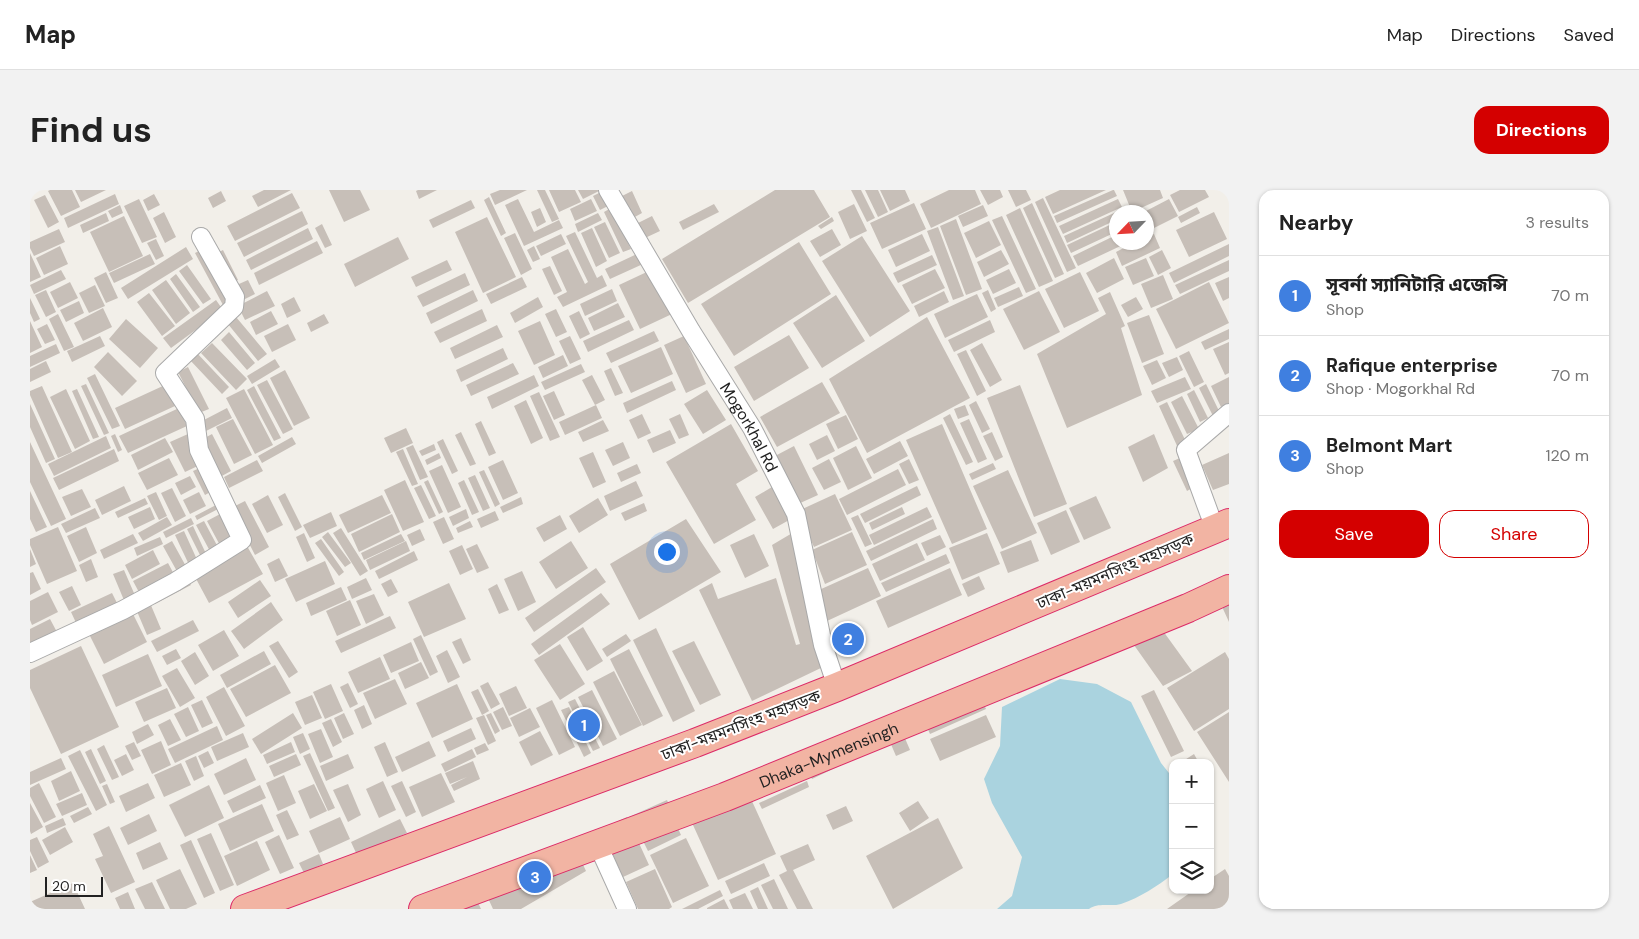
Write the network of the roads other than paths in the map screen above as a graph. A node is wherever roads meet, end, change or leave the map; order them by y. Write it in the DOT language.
graph roads {
  1 [pos="608,190"];
  2 [pos="201,238"];
  3 [pos="1229,413"];
  4 [pos="1222,526"];
  5 [pos="1229,589"];
  6 [pos="30,653"];
  7 [pos="837,687"];
  8 [pos="598,845"];
  9 [pos="245,909"];
  10 [pos="423,909"];
  11 [pos="627,909"];
  1 -- 7 [label="street, Mogorkhal Rd"];
  2 -- 6 [label="street"];
  3 -- 4 [label="street"];
  4 -- 7 [label="highway, ঢাকা-ময়মনসিংহ মহাসড়ক"];
  5 -- 8 [label="highway, Dhaka-Mymensingh"];
  7 -- 9 [label="highway, ঢাকা-ময়মনসিংহ মহাসড়ক"];
  8 -- 10 [label="highway, Dhaka-Mymensingh"];
  8 -- 11 [label="street"];
}
